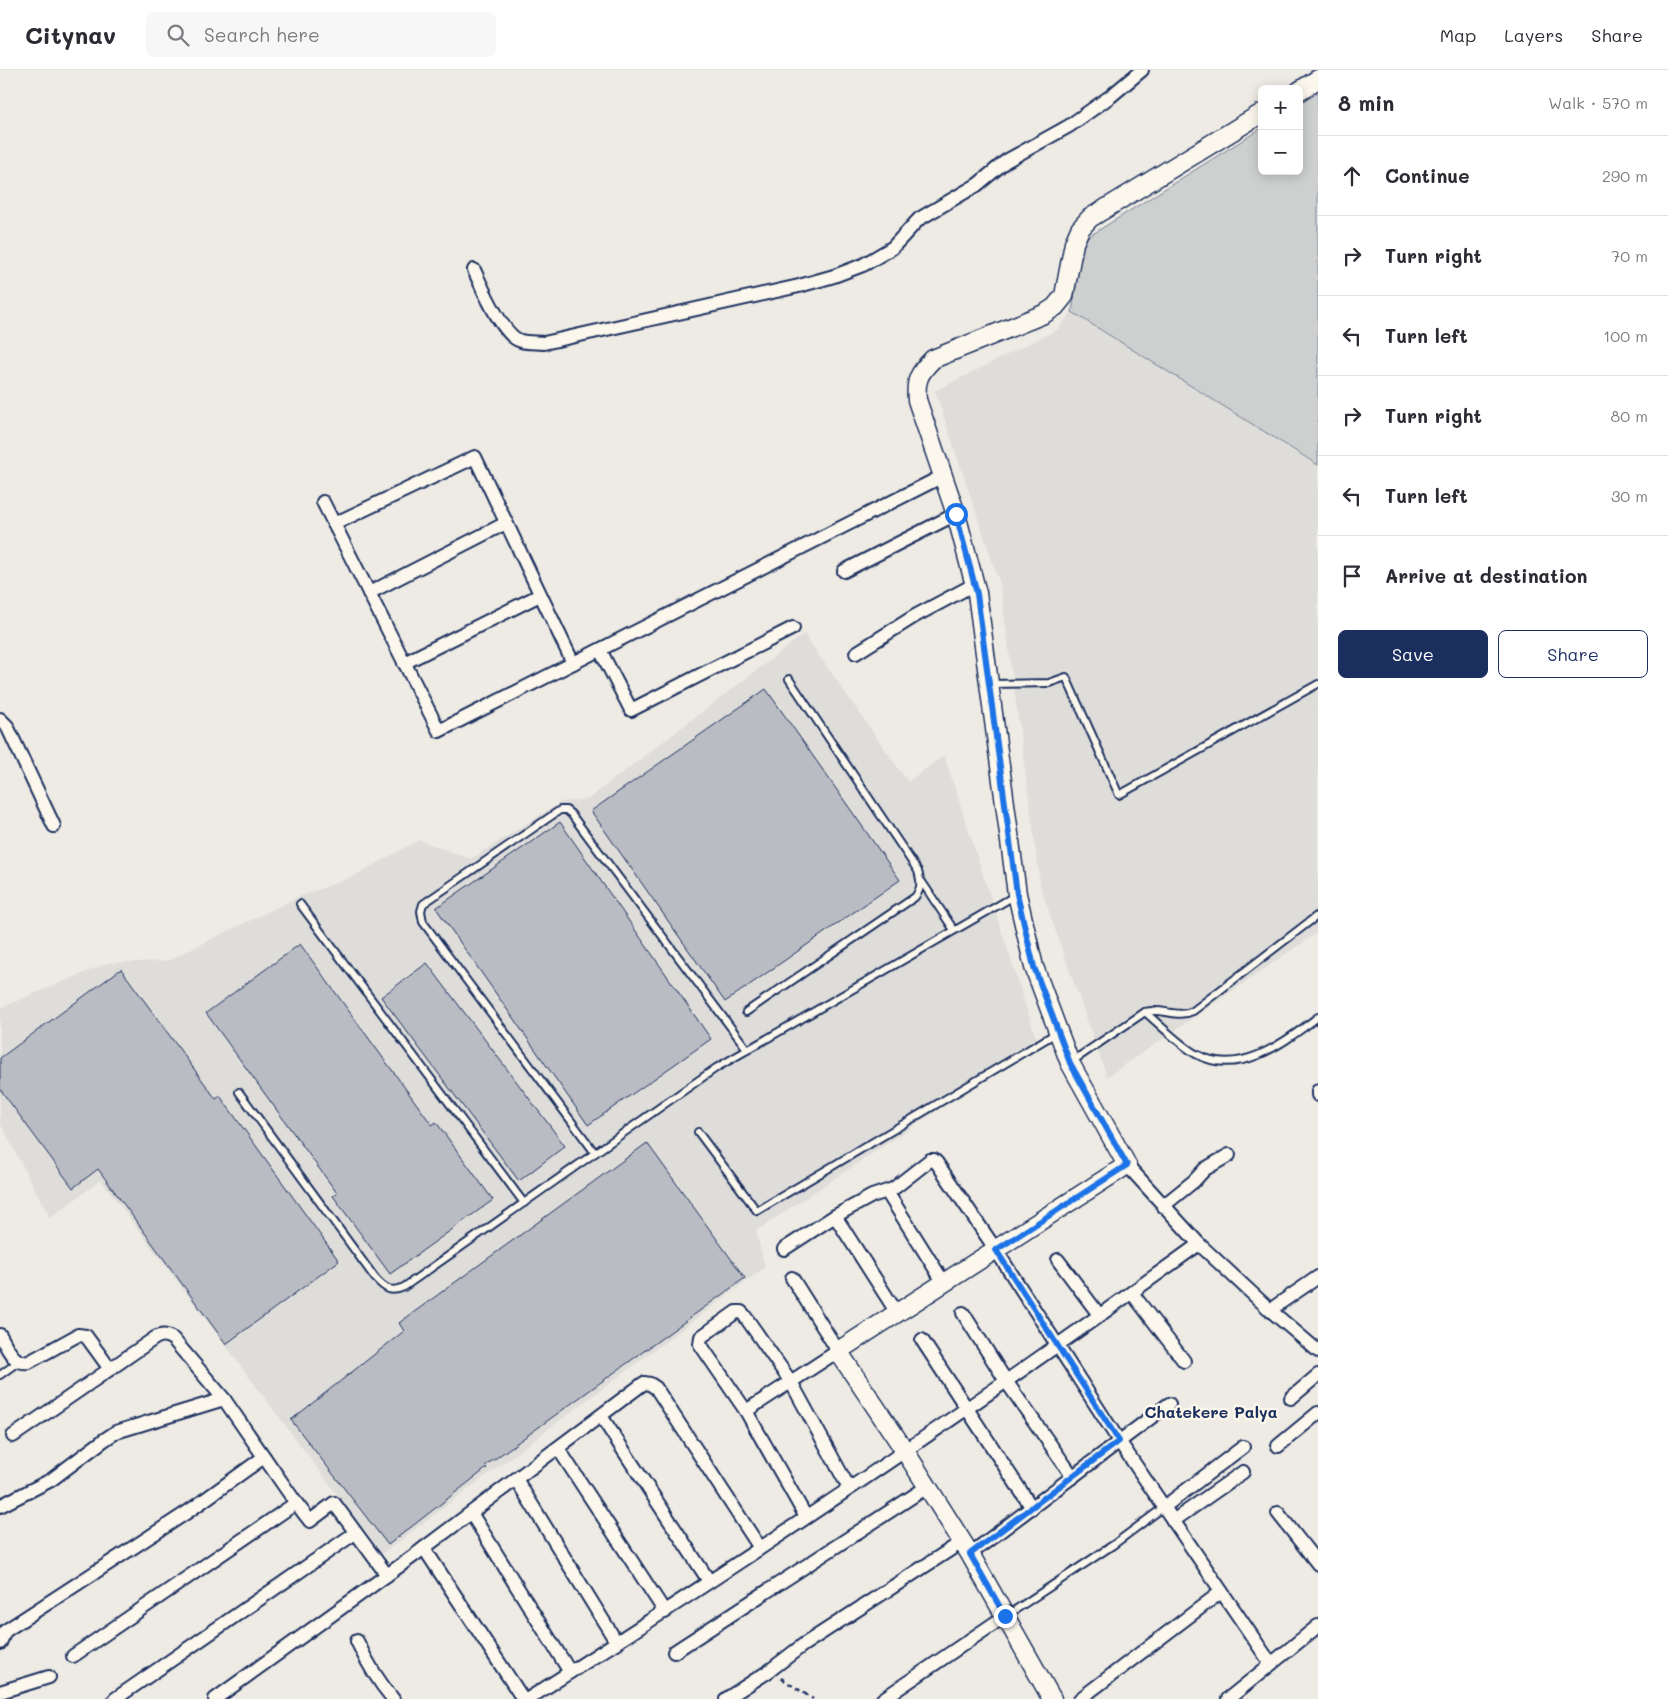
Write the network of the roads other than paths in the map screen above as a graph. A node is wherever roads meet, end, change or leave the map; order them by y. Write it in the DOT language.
graph roads {
  1 [pos="1142,70"];
  2 [pos="1318,79"];
  3 [pos="1303,88"];
  4 [pos="1258,115"];
  5 [pos="474,270"];
  6 [pos="943,476"];
  7 [pos="323,502"];
  8 [pos="956,514"];
  9 [pos="506,523"];
  10 [pos="334,524"];
  11 [pos="844,571"];
  12 [pos="975,584"];
  13 [pos="369,593"];
  14 [pos="540,595"];
  15 [pos="793,628"];
  16 [pos="600,650"];
  17 [pos="856,653"];
  18 [pos="404,663"];
  19 [pos="573,663"];
  20 [pos="789,679"];
  21 [pos="989,684"];
  22 [pos="1318,684"];
  23 [pos="0,719"];
  24 [pos="54,826"];
  25 [pos="921,881"];
  26 [pos="1017,894"];
  27 [pos="300,904"];
  28 [pos="1318,915"];
  29 [pos="954,930"];
  30 [pos="746,1012"];
  31 [pos="1145,1012"];
  32 [pos="1318,1016"];
  33 [pos="1059,1031"];
  34 [pos="747,1049"];
  35 [pos="1070,1063"];
  36 [pos="1318,1090"];
  37 [pos="239,1092"];
  38 [pos="1318,1096"];
  39 [pos="698,1132"];
  40 [pos="595,1153"];
  41 [pos="1229,1155"];
  42 [pos="1127,1165"];
  43 [pos="886,1192"];
  44 [pos="524,1203"];
  45 [pos="1164,1206"];
  46 [pos="836,1216"];
  47 [pos="1199,1244"];
  48 [pos="784,1249"];
  49 [pos="996,1250"];
  50 [pos="1058,1260"];
  51 [pos="1318,1277"];
  52 [pos="792,1278"];
  53 [pos="944,1283"];
  54 [pos="1132,1293"];
  55 [pos="1270,1310"];
  56 [pos="897,1313"];
  57 [pos="963,1313"];
  58 [pos="1100,1316"];
  59 [pos="0,1335"];
  60 [pos="922,1340"];
  61 [pos="1058,1346"];
  62 [pos="838,1351"];
  63 [pos="1318,1352"];
  64 [pos="1184,1361"];
  65 [pos="18,1362"];
  66 [pos="110,1369"];
  67 [pos="1318,1374"];
  68 [pos="0,1375"];
  69 [pos="1006,1380"];
  70 [pos="791,1382"];
  71 [pos="1291,1398"];
  72 [pos="224,1399"];
  73 [pos="1169,1404"];
  74 [pos="966,1408"];
  75 [pos="746,1411"];
  76 [pos="1318,1413"];
  77 [pos="601,1416"];
  78 [pos="13,1436"];
  79 [pos="1119,1441"];
  80 [pos="1278,1446"];
  81 [pos="1243,1447"];
  82 [pos="558,1448"];
  83 [pos="905,1451"];
  84 [pos="264,1457"];
  85 [pos="1243,1472"];
  86 [pos="1073,1477"];
  87 [pos="516,1479"];
  88 [pos="927,1487"];
  89 [pos="849,1488"];
  90 [pos="296,1503"];
  91 [pos="0,1506"];
  92 [pos="1164,1507"];
  93 [pos="1032,1508"];
  94 [pos="471,1513"];
  95 [pos="1278,1513"];
  96 [pos="806,1517"];
  97 [pos="1173,1521"];
  98 [pos="355,1533"];
  99 [pos="424,1548"];
  100 [pos="760,1548"];
  101 [pos="966,1548"];
  102 [pos="1318,1564"];
  103 [pos="387,1575"];
  104 [pos="709,1581"];
  105 [pos="1221,1592"];
  106 [pos="665,1612"];
  107 [pos="1005,1616"];
  108 [pos="1316,1631"];
  109 [pos="357,1641"];
  110 [pos="0,1643"];
  111 [pos="616,1643"];
  112 [pos="674,1652"];
  113 [pos="73,1656"];
  114 [pos="1270,1664"];
  115 [pos="570,1672"];
  116 [pos="50,1677"];
  117 [pos="0,1692"];
  118 [pos="1046,1697"];
  119 [pos="1232,1698"];
  120 [pos="115,1699"];
  121 [pos="215,1699"];
  122 [pos="394,1699"];
  123 [pos="523,1699"];
  124 [pos="528,1699"];
  125 [pos="726,1699"];
  126 [pos="883,1699"];
  127 [pos="1080,1699"];
  1 -- 5 [label="street"];
  2 -- 3 [label="street"];
  4 -- 6 [label="street"];
  6 -- 8 [label="street"];
  6 -- 16 [label="street"];
  7 -- 10 [label="street"];
  8 -- 11 [label="street"];
  8 -- 12 [label="street"];
  9 -- 10 [label="street"];
  9 -- 13 [label="street"];
  9 -- 14 [label="street"];
  10 -- 13 [label="street"];
  12 -- 17 [label="street"];
  12 -- 21 [label="street"];
  13 -- 18 [label="street"];
  14 -- 18 [label="street"];
  14 -- 19 [label="street"];
  15 -- 16 [label="street"];
  16 -- 19 [label="street"];
  18 -- 19 [label="street"];
  20 -- 25 [label="lane"];
  21 -- 22 [label="lane"];
  21 -- 26 [label="street"];
  23 -- 24 [label="street"];
  25 -- 29 [label="lane"];
  25 -- 30 [label="lane"];
  26 -- 29 [label="lane"];
  26 -- 33 [label="street"];
  27 -- 44 [label="lane"];
  28 -- 31 [label="lane"];
  29 -- 34 [label="lane"];
  31 -- 32 [label="lane"];
  31 -- 35 [label="lane"];
  33 -- 35 [label="street"];
  33 -- 39 [label="lane"];
  34 -- 40 [label="lane"];
  34 -- 40 [label="lane"];
  35 -- 42 [label="street"];
  36 -- 38 [label="street"];
  37 -- 44 [label="lane"];
  40 -- 44 [label="lane"];
  41 -- 45 [label="street"];
  42 -- 45 [label="street"];
  42 -- 49 [label="street"];
  43 -- 46 [label="street"];
  43 -- 49 [label="street"];
  43 -- 53 [label="street"];
  45 -- 47 [label="street"];
  46 -- 48 [label="street"];
  46 -- 56 [label="street"];
  47 -- 54 [label="street"];
  47 -- 55 [label="street"];
  49 -- 53 [label="street"];
  49 -- 61 [label="street"];
  50 -- 58 [label="street"];
  51 -- 55 [label="street"];
  52 -- 62 [label="street"];
  53 -- 56 [label="street"];
  54 -- 58 [label="street"];
  54 -- 64 [label="street"];
  55 -- 63 [label="street"];
  56 -- 62 [label="street"];
  57 -- 69 [label="street"];
  58 -- 61 [label="street"];
  59 -- 65 [label="street"];
  60 -- 74 [label="street"];
  61 -- 69 [label="street"];
  61 -- 79 [label="street"];
  62 -- 70 [label="street"];
  62 -- 83 [label="street"];
  65 -- 66 [label="street"];
  65 -- 68 [label="lane"];
  66 -- 72 [label="street"];
  66 -- 78 [label="street"];
  67 -- 71 [label="street"];
  69 -- 74 [label="street"];
  69 -- 86 [label="street"];
  70 -- 75 [label="street"];
  70 -- 75 [label="street"];
  70 -- 89 [label="street"];
  72 -- 84 [label="street"];
  72 -- 91 [label="street"];
  73 -- 79 [label="street"];
  74 -- 83 [label="street"];
  74 -- 93 [label="street"];
  75 -- 96 [label="street"];
  76 -- 80 [label="street"];
  77 -- 82 [label="street"];
  77 -- 100 [label="street"];
  77 -- 104 [label="street"];
  79 -- 86 [label="street"];
  79 -- 92 [label="street"];
  81 -- 92 [label="street"];
  82 -- 87 [label="street"];
  82 -- 106 [label="street"];
  83 -- 88 [label="street"];
  83 -- 89 [label="street"];
  84 -- 90 [label="street"];
  84 -- 110 [label="street"];
  85 -- 97 [label="street"];
  86 -- 93 [label="street"];
  87 -- 94 [label="street"];
  87 -- 111 [label="street"];
  88 -- 101 [label="street"];
  88 -- 112 [label="street"];
  89 -- 96 [label="street"];
  90 -- 98 [label="street"];
  90 -- 113 [label="street"];
  92 -- 97 [label="street"];
  92 -- 107 [label="lane"];
  93 -- 101 [label="street"];
  94 -- 99 [label="street"];
  94 -- 115 [label="street"];
  95 -- 102 [label="street"];
  96 -- 100 [label="street"];
  97 -- 105 [label="street"];
  98 -- 103 [label="street"];
  98 -- 120 [label="street"];
  99 -- 103 [label="street"];
  99 -- 123 [label="street"];
  100 -- 104 [label="street"];
  101 -- 107 [label="street"];
  101 -- 125 [label="street"];
  103 -- 121 [label="street"];
  104 -- 106 [label="street"];
  105 -- 114 [label="street"];
  105 -- 127 [label="street"];
  106 -- 111 [label="street"];
  107 -- 118 [label="street"];
  107 -- 126 [label="street"];
  108 -- 114 [label="street"];
  109 -- 122 [label="street"];
  111 -- 115 [label="street"];
  114 -- 119 [label="street"];
  115 -- 124 [label="street"];
  116 -- 117 [label="street"];
}
